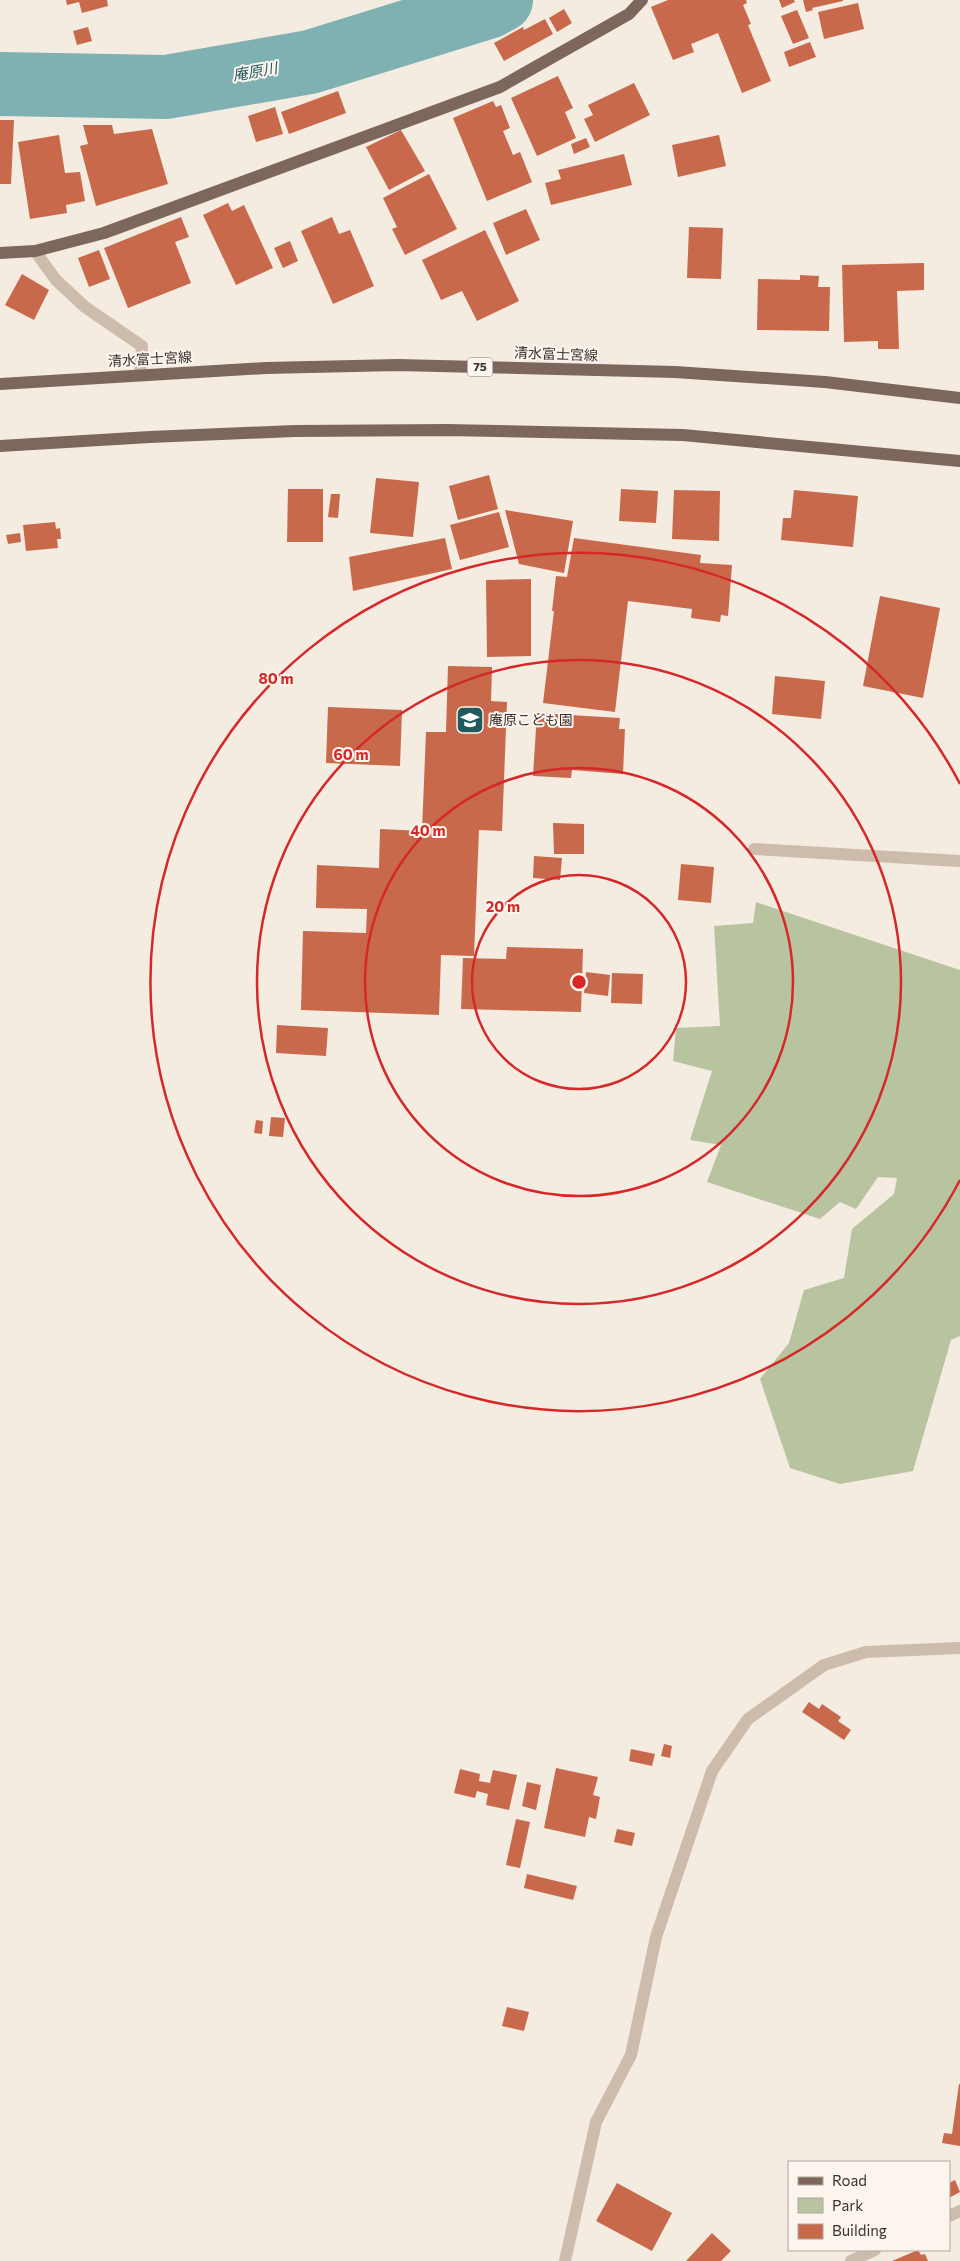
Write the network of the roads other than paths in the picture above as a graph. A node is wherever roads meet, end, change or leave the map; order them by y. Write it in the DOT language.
graph roads {
  1 [pos="642,0"];
  2 [pos="35,251"];
  3 [pos="0,253"];
  4 [pos="140,374"];
  5 [pos="0,384"];
  6 [pos="960,398"];
  7 [pos="0,446"];
  8 [pos="960,461"];
  9 [pos="754,849"];
  10 [pos="960,861"];
  11 [pos="960,1648"];
  12 [pos="873,2251"];
  13 [pos="565,2261"];
  14 [pos="851,2261"];
  1 -- 2 [label="main road"];
  2 -- 3 [label="main road"];
  2 -- 4 [label="street"];
  4 -- 5 [label="main road, 清水富士宮線 / 75"];
  4 -- 6 [label="main road, 清水富士宮線 / 75"];
  7 -- 8 [label="main road"];
  9 -- 10 [label="street"];
  11 -- 13 [label="street"];
  12 -- 14 [label="street"];
}
